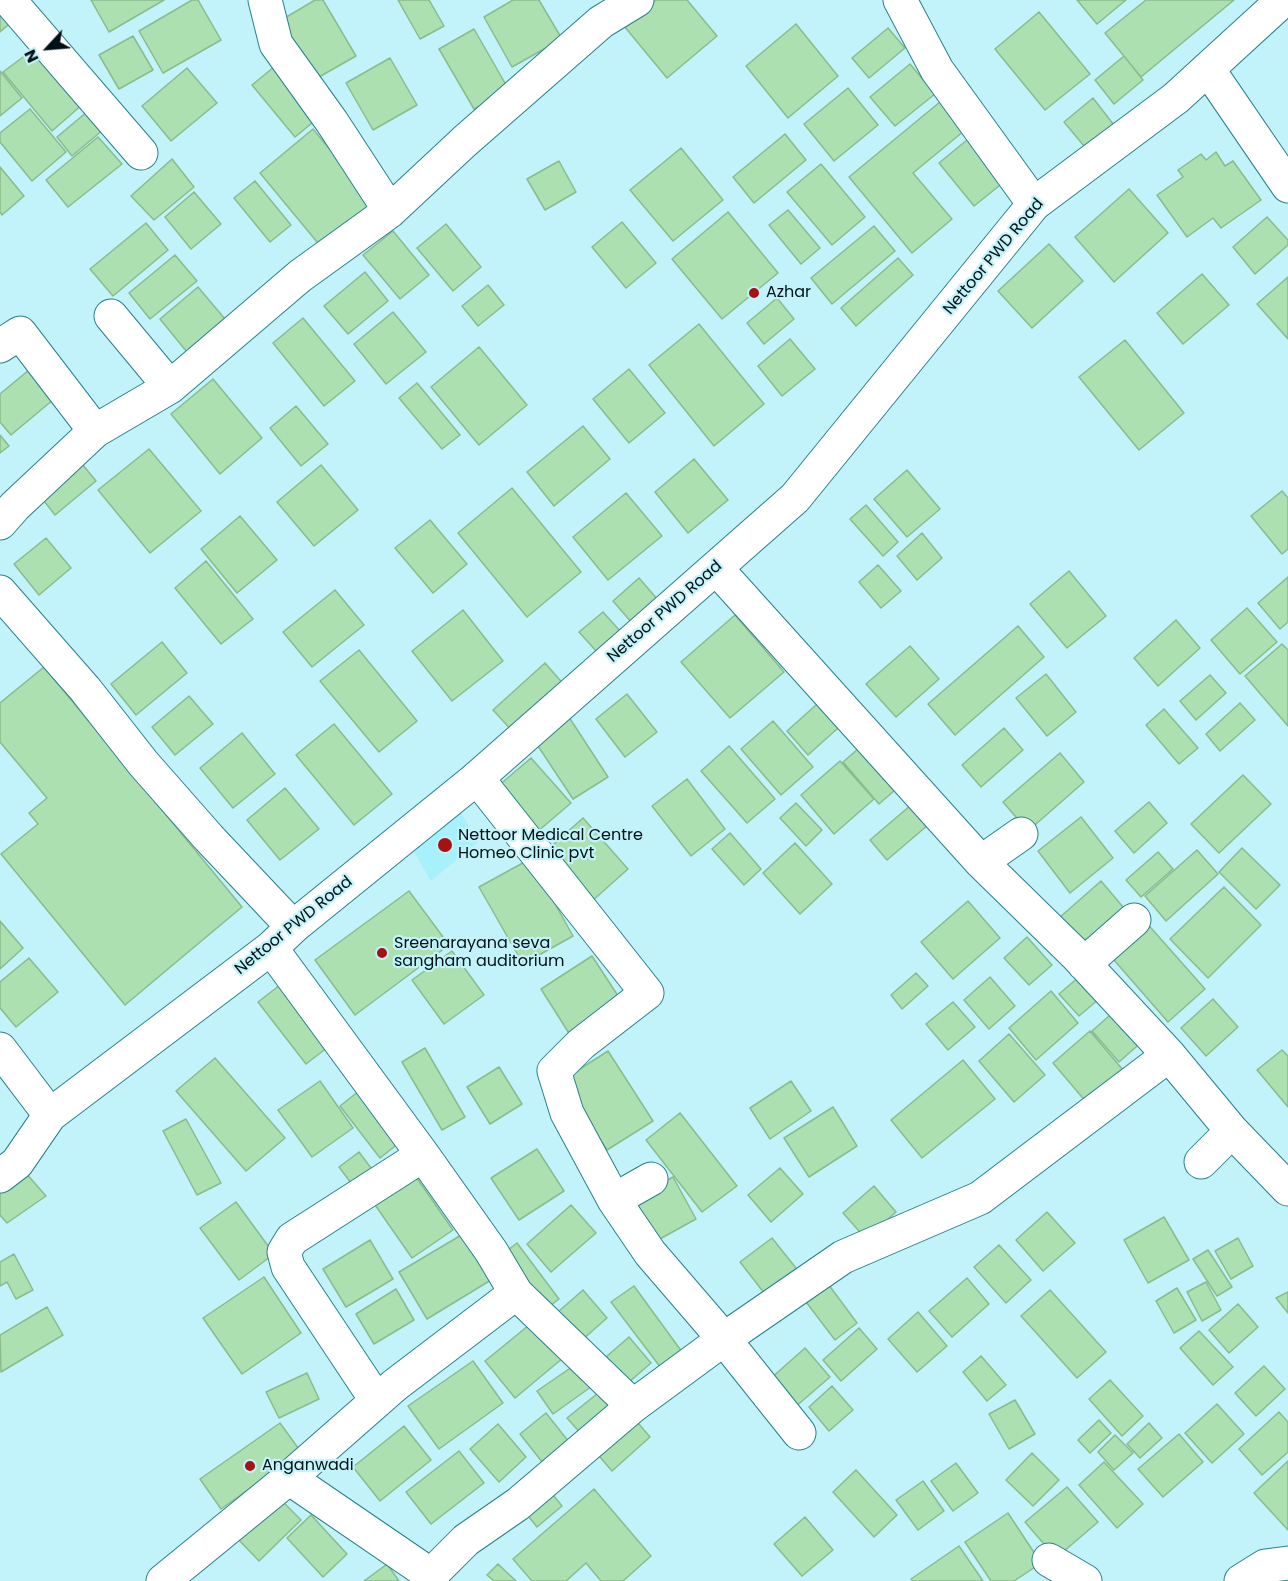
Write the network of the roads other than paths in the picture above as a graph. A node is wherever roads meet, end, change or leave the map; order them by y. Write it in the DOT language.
graph roads {
  1 [pos="9,0"];
  2 [pos="265,0"];
  3 [pos="637,0"];
  4 [pos="900,0"];
  5 [pos="1283,0"];
  6 [pos="1208,69"];
  7 [pos="141,153"];
  8 [pos="1288,186"];
  9 [pos="1034,204"];
  10 [pos="390,211"];
  11 [pos="111,316"];
  12 [pos="0,346"];
  13 [pos="170,387"];
  14 [pos="95,431"];
  15 [pos="0,524"];
  16 [pos="716,568"];
  17 [pos="0,592"];
  18 [pos="477,778"];
  19 [pos="1021,834"];
  20 [pos="981,862"];
  21 [pos="1134,920"];
  22 [pos="282,937"];
  23 [pos="1084,964"];
  24 [pos="0,1049"];
  25 [pos="1169,1055"];
  26 [pos="50,1115"];
  27 [pos="1232,1131"];
  28 [pos="423,1155"];
  29 [pos="1201,1162"];
  30 [pos="0,1176"];
  31 [pos="651,1179"];
  32 [pos="1288,1189"];
  33 [pos="614,1200"];
  34 [pos="516,1293"];
  35 [pos="724,1339"];
  36 [pos="377,1401"];
  37 [pos="633,1406"];
  38 [pos="799,1433"];
  39 [pos="289,1478"];
  40 [pos="1049,1560"];
  41 [pos="1288,1563"];
  42 [pos="431,1578"];
  43 [pos="163,1581"];
  44 [pos="1085,1581"];
  45 [pos="1241,1581"];
  1 -- 7 [label="street"];
  2 -- 10 [label="street"];
  3 -- 10 [label="street"];
  4 -- 9 [label="street"];
  5 -- 6 [label="street, Nettoor PWD Road"];
  6 -- 8 [label="street"];
  6 -- 9 [label="street, Nettoor PWD Road"];
  9 -- 16 [label="street, Nettoor PWD Road"];
  10 -- 13 [label="street"];
  11 -- 13 [label="street"];
  12 -- 14 [label="street"];
  13 -- 14 [label="street"];
  14 -- 15 [label="street"];
  16 -- 18 [label="street, Nettoor PWD Road"];
  16 -- 20 [label="street"];
  17 -- 22 [label="street"];
  18 -- 22 [label="street, Nettoor PWD Road"];
  18 -- 33 [label="street"];
  19 -- 20 [label="street"];
  20 -- 23 [label="street"];
  21 -- 23 [label="street"];
  22 -- 26 [label="street, Nettoor PWD Road"];
  22 -- 28 [label="street"];
  23 -- 25 [label="street"];
  24 -- 26 [label="street"];
  25 -- 27 [label="street"];
  25 -- 35 [label="street"];
  26 -- 30 [label="street, Nettoor PWD Road"];
  27 -- 29 [label="street"];
  27 -- 32 [label="street"];
  28 -- 34 [label="street"];
  28 -- 36 [label="street"];
  31 -- 33 [label="street"];
  33 -- 35 [label="street"];
  34 -- 36 [label="street"];
  34 -- 37 [label="street"];
  35 -- 37 [label="street"];
  35 -- 38 [label="street"];
  36 -- 39 [label="street"];
  37 -- 42 [label="street"];
  39 -- 42 [label="street"];
  39 -- 43 [label="street"];
  40 -- 44 [label="street"];
  41 -- 45 [label="street"];
}
